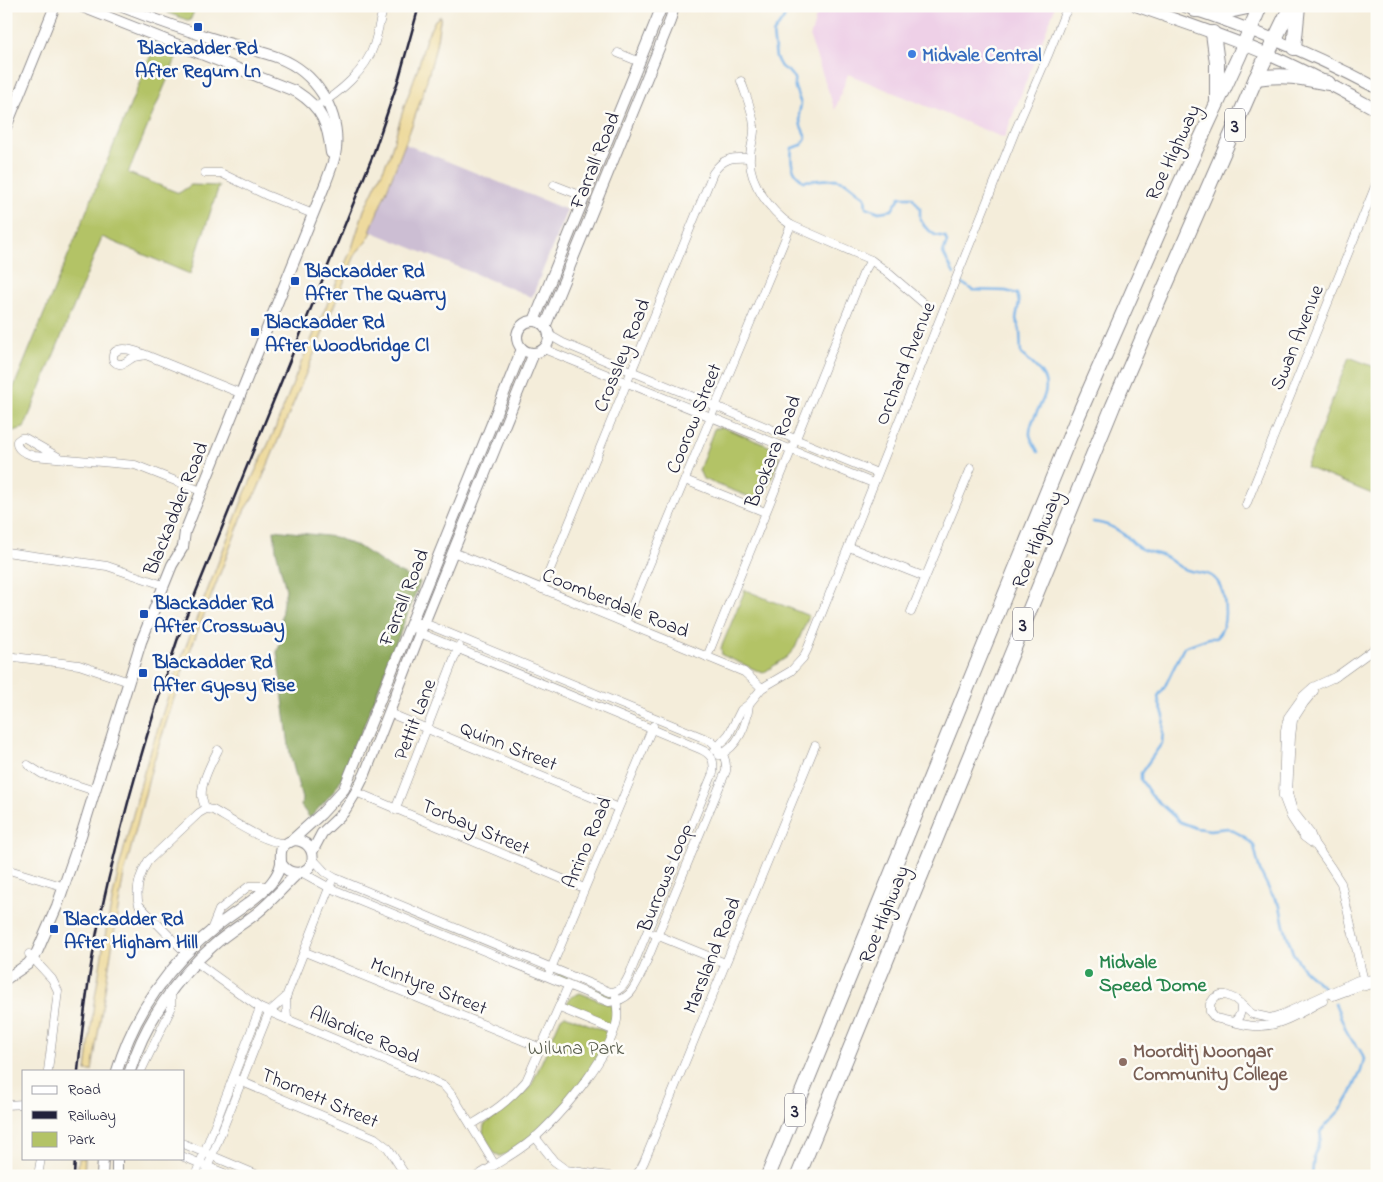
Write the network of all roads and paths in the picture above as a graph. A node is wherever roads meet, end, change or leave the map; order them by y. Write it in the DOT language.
graph roads {
  1 [pos="55,6"];
  2 [pos="80,6"];
  3 [pos="120,6"];
  4 [pos="384,6"];
  5 [pos="1070,6"];
  6 [pos="1137,6"];
  7 [pos="1252,6"];
  8 [pos="1260,6"];
  9 [pos="1291,6"];
  10 [pos="1298,6"];
  11 [pos="661,8"];
  12 [pos="1189,8"];
  13 [pos="674,10"];
  14 [pos="1064,10"];
  15 [pos="141,14"];
  16 [pos="135,28"];
  17 [pos="1250,30"];
  18 [pos="1213,33"];
  19 [pos="1274,40"];
  20 [pos="220,41"];
  21 [pos="1244,46"];
  22 [pos="645,48"];
  23 [pos="1294,48"];
  24 [pos="618,53"];
  25 [pos="657,53"];
  26 [pos="1267,54"];
  27 [pos="212,58"];
  28 [pos="640,62"];
  29 [pos="1256,78"];
  30 [pos="741,81"];
  31 [pos="1328,83"];
  32 [pos="1377,88"];
  33 [pos="625,99"];
  34 [pos="326,101"];
  35 [pos="636,103"];
  36 [pos="1217,103"];
  37 [pos="316,107"];
  38 [pos="1377,110"];
  39 [pos="6,127"];
  40 [pos="608,139"];
  41 [pos="620,144"];
  42 [pos="750,158"];
  43 [pos="332,164"];
  44 [pos="205,173"];
  45 [pos="1377,182"];
  46 [pos="554,185"];
  47 [pos="585,197"];
  48 [pos="313,214"];
  49 [pos="790,225"];
  50 [pos="871,260"];
  51 [pos="542,301"];
  52 [pos="554,305"];
  53 [pos="928,306"];
  54 [pos="534,322"];
  55 [pos="547,331"];
  56 [pos="522,349"];
  57 [pos="539,351"];
  58 [pos="586,353"];
  59 [pos="146,355"];
  60 [pos="582,364"];
  61 [pos="631,371"];
  62 [pos="627,382"];
  63 [pos="672,388"];
  64 [pos="240,393"];
  65 [pos="668,398"];
  66 [pos="715,406"];
  67 [pos="711,416"];
  68 [pos="754,422"];
  69 [pos="750,432"];
  70 [pos="795,438"];
  71 [pos="791,449"];
  72 [pos="60,458"];
  73 [pos="971,468"];
  74 [pos="877,473"];
  75 [pos="685,480"];
  76 [pos="873,483"];
  77 [pos="201,491"];
  78 [pos="1246,505"];
  79 [pos="765,512"];
  80 [pos="849,546"];
  81 [pos="6,552"];
  82 [pos="453,552"];
  83 [pos="926,577"];
  84 [pos="163,585"];
  85 [pos="542,589"];
  86 [pos="911,612"];
  87 [pos="424,623"];
  88 [pos="625,623"];
  89 [pos="412,624"];
  90 [pos="420,633"];
  91 [pos="462,640"];
  92 [pos="1377,647"];
  93 [pos="458,649"];
  94 [pos="6,656"];
  95 [pos="502,656"];
  96 [pos="707,657"];
  97 [pos="498,665"];
  98 [pos="539,671"];
  99 [pos="535,681"];
  100 [pos="129,682"];
  101 [pos="576,686"];
  102 [pos="762,688"];
  103 [pos="572,696"];
  104 [pos="613,702"];
  105 [pos="749,704"];
  106 [pos="609,711"];
  107 [pos="389,713"];
  108 [pos="655,720"];
  109 [pos="427,729"];
  110 [pos="651,729"];
  111 [pos="815,746"];
  112 [pos="718,747"];
  113 [pos="218,750"];
  114 [pos="723,753"];
  115 [pos="712,757"];
  116 [pos="28,766"];
  117 [pos="707,786"];
  118 [pos="718,790"];
  119 [pos="95,791"];
  120 [pos="356,792"];
  121 [pos="618,808"];
  122 [pos="206,810"];
  123 [pos="396,810"];
  124 [pos="693,821"];
  125 [pos="703,825"];
  126 [pos="268,840"];
  127 [pos="288,842"];
  128 [pos="312,855"];
  129 [pos="677,859"];
  130 [pos="280,861"];
  131 [pos="688,864"];
  132 [pos="6,869"];
  133 [pos="300,873"];
  134 [pos="333,876"];
  135 [pos="65,887"];
  136 [pos="330,888"];
  137 [pos="584,888"];
  138 [pos="663,894"];
  139 [pos="384,898"];
  140 [pos="672,898"];
  141 [pos="381,908"];
  142 [pos="422,913"];
  143 [pos="418,923"];
  144 [pos="459,928"];
  145 [pos="647,931"];
  146 [pos="658,936"];
  147 [pos="455,938"];
  148 [pos="496,944"];
  149 [pos="305,952"];
  150 [pos="186,953"];
  151 [pos="492,954"];
  152 [pos="30,956"];
  153 [pos="196,962"];
  154 [pos="725,963"];
  155 [pos="633,966"];
  156 [pos="552,967"];
  157 [pos="643,970"];
  158 [pos="548,977"];
  159 [pos="7,978"];
  160 [pos="1377,979"];
  161 [pos="1362,983"];
  162 [pos="1377,984"];
  163 [pos="568,986"];
  164 [pos="171,991"];
  165 [pos="616,992"];
  166 [pos="286,997"];
  167 [pos="616,1002"];
  168 [pos="1240,1003"];
  169 [pos="260,1008"];
  170 [pos="560,1008"];
  171 [pos="269,1012"];
  172 [pos="287,1019"];
  173 [pos="1233,1022"];
  174 [pos="614,1030"];
  175 [pos="246,1043"];
  176 [pos="255,1047"];
  177 [pos="541,1048"];
  178 [pos="48,1070"];
  179 [pos="117,1070"];
  180 [pos="130,1070"];
  181 [pos="142,1070"];
  182 [pos="233,1078"];
  183 [pos="242,1082"];
  184 [pos="22,1104"];
  185 [pos="6,1105"];
  186 [pos="222,1118"];
  187 [pos="471,1125"];
  188 [pos="535,1137"];
  189 [pos="185,1144"];
  190 [pos="204,1152"];
  191 [pos="212,1156"];
  192 [pos="185,1157"];
  193 [pos="40,1160"];
  194 [pos="103,1160"];
  195 [pos="117,1160"];
  196 [pos="200,1163"];
  197 [pos="495,1165"];
  198 [pos="208,1166"];
  199 [pos="38,1176"];
  200 [pos="102,1176"];
  201 [pos="116,1176"];
  202 [pos="195,1176"];
  203 [pos="204,1176"];
  204 [pos="231,1176"];
  205 [pos="260,1176"];
  206 [pos="406,1176"];
  207 [pos="477,1176"];
  208 [pos="609,1176"];
  209 [pos="634,1176"];
  210 [pos="768,1176"];
  211 [pos="798,1176"];
  1 -- 39 [label="main road"];
  2 -- 16 [label="main road, Blackadder Road"];
  3 -- 15 [label="main road, Blackadder Road"];
  4 -- 34 [label="street"];
  5 -- 14 [label="street, Orchard Avenue"];
  6 -- 18 [label="main road"];
  7 -- 12 [label="highway"];
  8 -- 17 [label="highway, Roe Highway / 3"];
  9 -- 19 [label="highway, Roe Highway / 3"];
  10 -- 23 [label="highway"];
  11 -- 13 [label="main road"];
  11 -- 22 [label="main road, Farrall Road"];
  12 -- 17 [label="main road"];
  13 -- 25 [label="main road, Farrall Road"];
  14 -- 74 [label="street, Orchard Avenue"];
  15 -- 16 [label="main road"];
  15 -- 20 [label="main road, Blackadder Road"];
  16 -- 27 [label="main road, Blackadder Road"];
  17 -- 19 [label="main road"];
  17 -- 21 [label="highway, Roe Highway / 3"];
  18 -- 21 [label="main road"];
  18 -- 36 [label="highway"];
  19 -- 23 [label="main road"];
  19 -- 26 [label="highway, Roe Highway / 3"];
  20 -- 27 [label="main road"];
  20 -- 34 [label="main road, Blackadder Road"];
  21 -- 26 [label="main road"];
  21 -- 36 [label="highway, Roe Highway / 3"];
  22 -- 25 [label="main road"];
  22 -- 28 [label="main road, Farrall Road"];
  23 -- 32 [label="main road"];
  24 -- 28 [label="street"];
  25 -- 35 [label="main road, Farrall Road"];
  26 -- 29 [label="highway, Roe Highway / 3"];
  26 -- 31 [label="main road"];
  27 -- 37 [label="main road, Blackadder Road"];
  28 -- 33 [label="main road, Farrall Road"];
  29 -- 31 [label="highway"];
  29 -- 211 [label="highway, Roe Highway / 3"];
  30 -- 42 [label="street"];
  31 -- 38 [label="main road"];
  33 -- 35 [label="main road"];
  33 -- 40 [label="main road, Farrall Road"];
  34 -- 37 [label="street"];
  34 -- 43 [label="main road, Blackadder Road"];
  35 -- 41 [label="main road, Farrall Road"];
  36 -- 210 [label="highway, Roe Highway / 3"];
  37 -- 43 [label="main road, Blackadder Road"];
  40 -- 41 [label="main road"];
  40 -- 47 [label="main road, Farrall Road"];
  41 -- 52 [label="main road, Farrall Road"];
  42 -- 49 [label="street"];
  42 -- 61 [label="street, Crossley Road"];
  43 -- 48 [label="main road, Blackadder Road"];
  44 -- 48 [label="street"];
  45 -- 78 [label="street, Swan Avenue"];
  46 -- 47 [label="street"];
  47 -- 51 [label="main road, Farrall Road"];
  48 -- 64 [label="main road, Blackadder Road"];
  49 -- 50 [label="street"];
  49 -- 66 [label="street, Coorow Street"];
  50 -- 53 [label="street"];
  50 -- 70 [label="street, Bookara Road"];
  51 -- 52 [label="main road"];
  51 -- 54 [label="main road, Farrall Road"];
  52 -- 55 [label="main road, Farrall Road"];
  54 -- 55 [label="main road"];
  54 -- 56 [label="main road"];
  55 -- 57 [label="main road"];
  55 -- 58 [label="street"];
  56 -- 57 [label="main road"];
  56 -- 89 [label="main road, Farrall Road"];
  57 -- 60 [label="street"];
  57 -- 82 [label="main road, Farrall Road"];
  58 -- 60 [label="street"];
  58 -- 61 [label="street"];
  59 -- 64 [label="street"];
  60 -- 62 [label="street"];
  61 -- 62 [label="street, Crossley Road"];
  61 -- 63 [label="street"];
  62 -- 65 [label="street"];
  62 -- 85 [label="street, Crossley Road"];
  63 -- 65 [label="street"];
  63 -- 66 [label="street"];
  64 -- 77 [label="main road, Blackadder Road"];
  65 -- 67 [label="street"];
  66 -- 67 [label="street, Coorow Street"];
  66 -- 68 [label="street"];
  67 -- 69 [label="street"];
  67 -- 75 [label="street, Coorow Street"];
  68 -- 69 [label="street"];
  68 -- 70 [label="street"];
  69 -- 71 [label="street"];
  70 -- 71 [label="street, Bookara Road"];
  70 -- 74 [label="street"];
  71 -- 76 [label="street"];
  71 -- 79 [label="street, Bookara Road"];
  72 -- 72 [label="street"];
  72 -- 77 [label="street"];
  73 -- 83 [label="street"];
  74 -- 76 [label="street, Orchard Avenue"];
  75 -- 79 [label="street"];
  75 -- 88 [label="street, Coorow Street"];
  76 -- 80 [label="street, Orchard Avenue"];
  77 -- 84 [label="main road, Blackadder Road"];
  79 -- 96 [label="street, Bookara Road"];
  80 -- 83 [label="street"];
  80 -- 102 [label="street, Orchard Avenue"];
  81 -- 84 [label="street"];
  82 -- 85 [label="street, Coomberdale Road"];
  82 -- 87 [label="main road, Farrall Road"];
  83 -- 86 [label="street"];
  84 -- 100 [label="main road, Blackadder Road"];
  85 -- 88 [label="street, Coomberdale Road"];
  87 -- 89 [label="street"];
  87 -- 90 [label="main road, Farrall Road"];
  87 -- 91 [label="street"];
  88 -- 96 [label="street, Coomberdale Road"];
  89 -- 90 [label="street"];
  89 -- 127 [label="main road, Farrall Road"];
  90 -- 93 [label="street"];
  90 -- 107 [label="main road, Farrall Road"];
  91 -- 93 [label="street, Pettit Lane"];
  91 -- 95 [label="street"];
  92 -- 161 [label="street"];
  93 -- 97 [label="street"];
  93 -- 109 [label="street, Pettit Lane"];
  94 -- 100 [label="street"];
  95 -- 97 [label="street"];
  95 -- 98 [label="street"];
  96 -- 102 [label="street, Coomberdale Road"];
  97 -- 99 [label="street"];
  98 -- 99 [label="street"];
  98 -- 101 [label="street"];
  99 -- 103 [label="street"];
  100 -- 119 [label="main road, Blackadder Road"];
  101 -- 103 [label="street"];
  101 -- 104 [label="street"];
  102 -- 105 [label="street, Orchard Avenue"];
  103 -- 106 [label="street"];
  104 -- 106 [label="street"];
  104 -- 108 [label="street"];
  105 -- 112 [label="street, Orchard Avenue"];
  105 -- 114 [label="street, Orchard Avenue"];
  106 -- 110 [label="street"];
  107 -- 109 [label="street, Quinn Street"];
  107 -- 120 [label="main road, Farrall Road"];
  108 -- 110 [label="street, Arrino Road"];
  108 -- 112 [label="street"];
  109 -- 121 [label="street, Quinn Street"];
  109 -- 123 [label="street, Pettit Lane"];
  110 -- 115 [label="street"];
  110 -- 121 [label="street, Arrino Road"];
  111 -- 154 [label="street, Marsland Road"];
  112 -- 114 [label="street"];
  112 -- 115 [label="street, Orchard Avenue"];
  113 -- 122 [label="street"];
  114 -- 115 [label="street, Orchard Avenue"];
  114 -- 118 [label="street, Burrows Loop"];
  115 -- 117 [label="street, Burrows Loop"];
  116 -- 119 [label="street"];
  117 -- 118 [label="street"];
  117 -- 124 [label="street, Burrows Loop"];
  118 -- 125 [label="street, Burrows Loop"];
  119 -- 135 [label="main road, Blackadder Road"];
  120 -- 123 [label="street, Torbay Street"];
  120 -- 128 [label="main road, Farrall Road"];
  121 -- 137 [label="street, Arrino Road"];
  122 -- 126 [label="street"];
  122 -- 150 [label="street"];
  123 -- 137 [label="street, Torbay Street"];
  124 -- 125 [label="street"];
  124 -- 129 [label="street, Burrows Loop"];
  125 -- 131 [label="street, Burrows Loop"];
  126 -- 127 [label="street"];
  126 -- 130 [label="street"];
  127 -- 128 [label="main road"];
  127 -- 130 [label="main road"];
  128 -- 133 [label="main road"];
  128 -- 134 [label="street"];
  129 -- 131 [label="street"];
  129 -- 138 [label="street, Burrows Loop"];
  130 -- 133 [label="main road"];
  130 -- 150 [label="main road"];
  131 -- 140 [label="street, Burrows Loop"];
  132 -- 135 [label="street"];
  133 -- 136 [label="street"];
  133 -- 153 [label="main road"];
  134 -- 136 [label="street"];
  134 -- 139 [label="street"];
  135 -- 152 [label="main road, Blackadder Road"];
  136 -- 141 [label="street"];
  136 -- 149 [label="street"];
  137 -- 156 [label="street, Arrino Road"];
  138 -- 140 [label="street"];
  138 -- 145 [label="street, Burrows Loop"];
  139 -- 141 [label="street"];
  139 -- 142 [label="street"];
  140 -- 146 [label="street, Burrows Loop"];
  141 -- 143 [label="street"];
  142 -- 143 [label="street"];
  142 -- 144 [label="street"];
  143 -- 147 [label="street"];
  144 -- 147 [label="street"];
  144 -- 148 [label="street"];
  145 -- 146 [label="street"];
  145 -- 155 [label="street, Burrows Loop"];
  146 -- 154 [label="street"];
  146 -- 157 [label="street, Burrows Loop"];
  147 -- 151 [label="street"];
  148 -- 151 [label="street"];
  148 -- 156 [label="street"];
  149 -- 166 [label="street"];
  149 -- 177 [label="street, McIntyre Street"];
  150 -- 179 [label="main road"];
  151 -- 158 [label="street"];
  152 -- 159 [label="main road, Blackadder Road"];
  152 -- 178 [label="street"];
  153 -- 164 [label="main road"];
  153 -- 169 [label="street, Allardice Road"];
  154 -- 209 [label="street, Marsland Road"];
  155 -- 157 [label="street"];
  155 -- 165 [label="street, Burrows Loop"];
  156 -- 158 [label="street, Arrino Road"];
  156 -- 165 [label="street"];
  157 -- 167 [label="street, Burrows Loop"];
  158 -- 163 [label="street"];
  160 -- 161 [label="street"];
  161 -- 162 [label="street"];
  161 -- 168 [label="street"];
  161 -- 173 [label="street"];
  163 -- 167 [label="street"];
  163 -- 170 [label="street"];
  164 -- 180 [label="main road"];
  164 -- 181 [label="street"];
  165 -- 167 [label="street"];
  166 -- 171 [label="street"];
  166 -- 172 [label="street"];
  167 -- 174 [label="street"];
  168 -- 173 [label="street"];
  168 -- 173 [label="street"];
  169 -- 171 [label="street, Allardice Road"];
  169 -- 175 [label="street"];
  170 -- 174 [label="street"];
  170 -- 177 [label="street"];
  171 -- 172 [label="street, Allardice Road"];
  171 -- 176 [label="street"];
  172 -- 187 [label="street, Allardice Road"];
  174 -- 188 [label="street"];
  175 -- 176 [label="street"];
  175 -- 182 [label="street"];
  176 -- 183 [label="street"];
  177 -- 187 [label="street"];
  182 -- 183 [label="street, Thornett Street"];
  182 -- 186 [label="street"];
  183 -- 186 [label="street"];
  183 -- 206 [label="street, Thornett Street"];
  184 -- 185 [label="street"];
  186 -- 190 [label="street"];
  186 -- 191 [label="street"];
  187 -- 197 [label="street, Allardice Road"];
  188 -- 197 [label="street"];
  188 -- 208 [label="street"];
  189 -- 190 [label="street"];
  190 -- 191 [label="street"];
  190 -- 196 [label="street"];
  191 -- 198 [label="street"];
  191 -- 205 [label="street"];
  192 -- 196 [label="street"];
  193 -- 199 [label="street"];
  194 -- 200 [label="main road"];
  195 -- 201 [label="main road"];
  196 -- 198 [label="street"];
  196 -- 202 [label="street"];
  197 -- 207 [label="street"];
  198 -- 203 [label="street"];
  198 -- 204 [label="street"];
}
